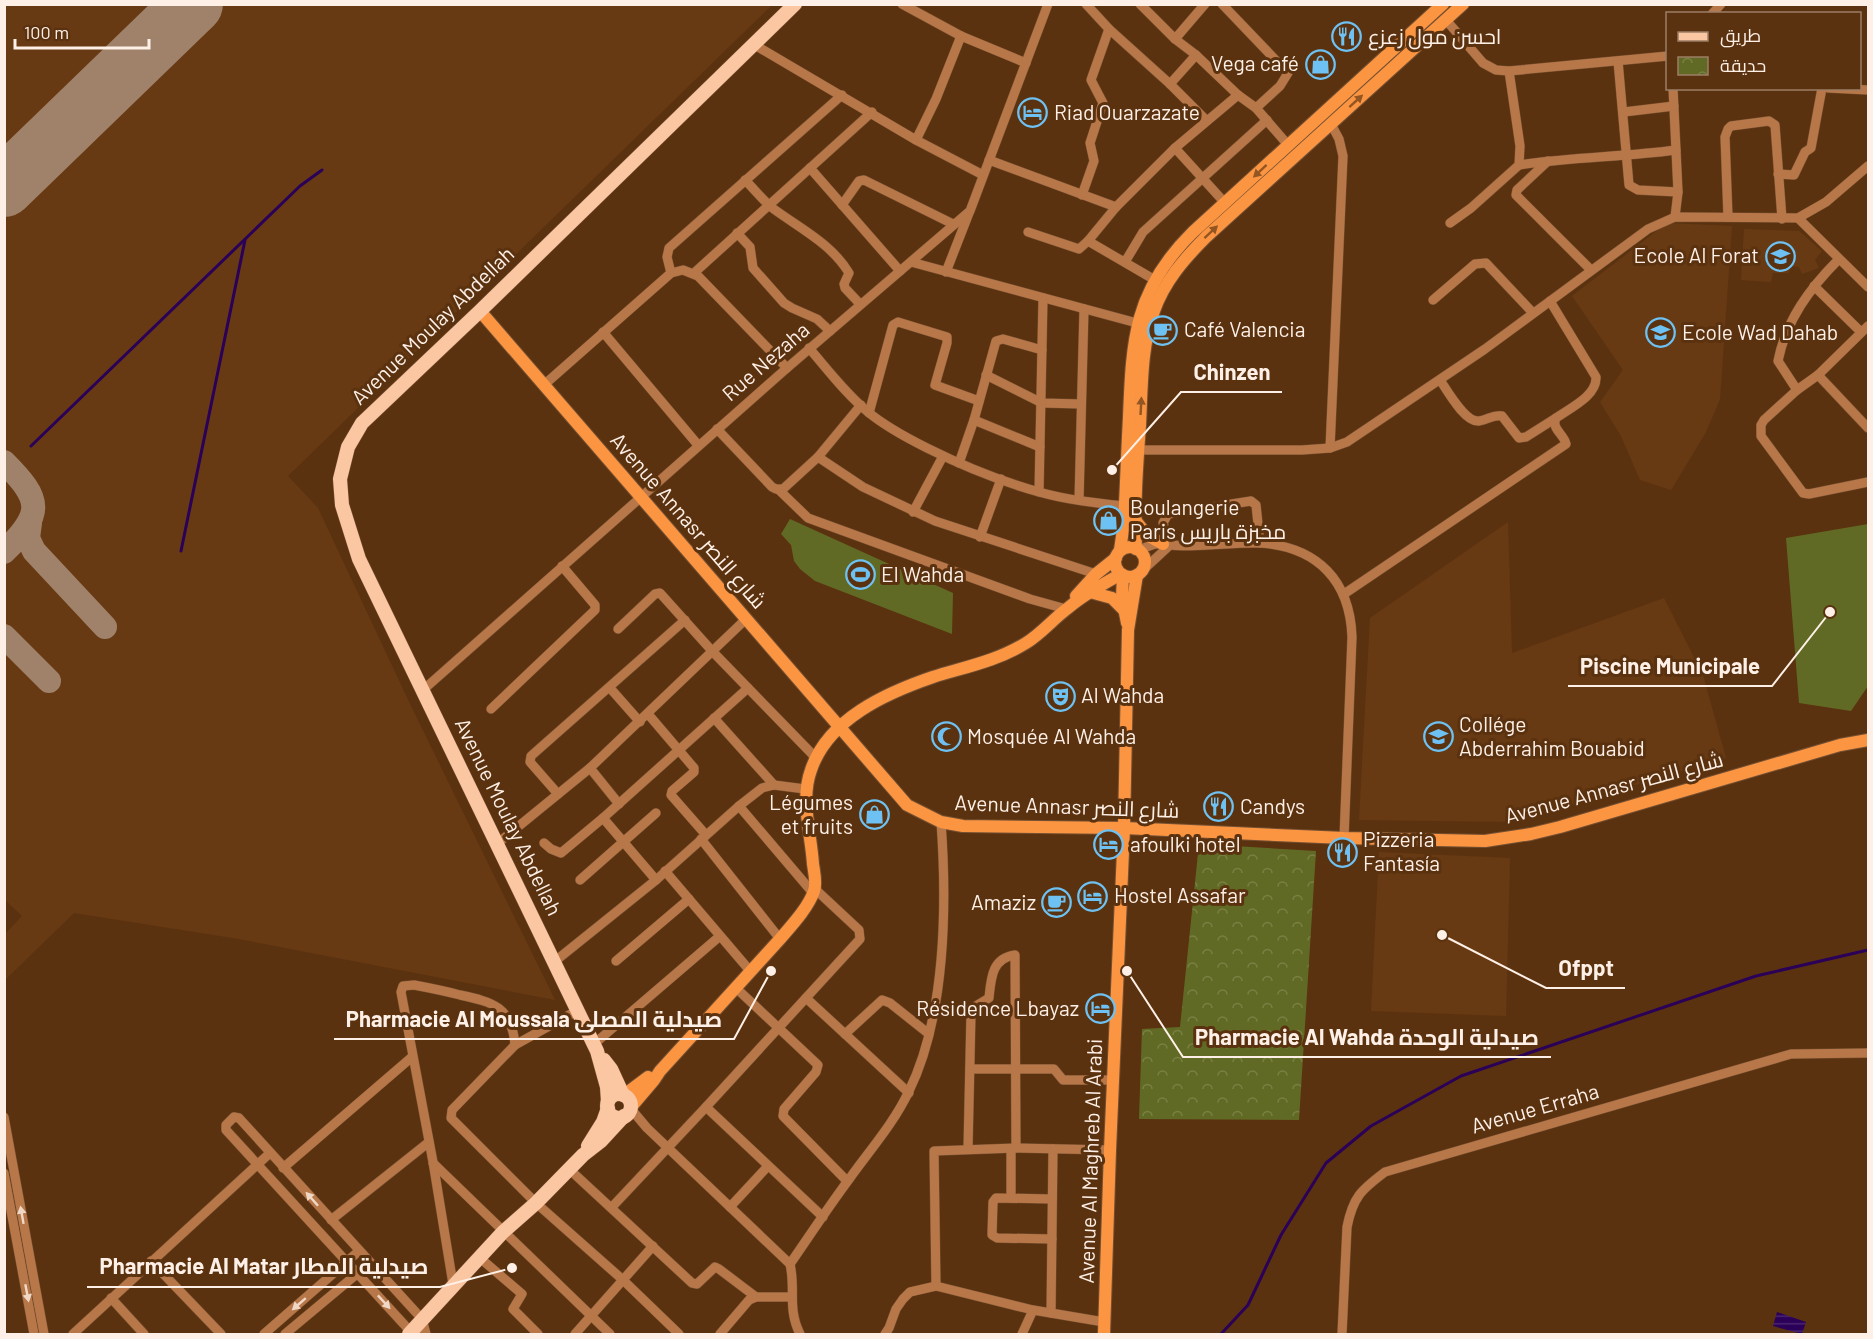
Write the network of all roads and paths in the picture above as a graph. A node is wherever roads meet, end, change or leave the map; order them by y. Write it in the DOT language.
graph roads {
  1 [pos="795,4"];
  2 [pos="902,4"];
  3 [pos="1048,4"];
  4 [pos="1086,4"];
  5 [pos="1140,4"];
  6 [pos="1205,4"];
  7 [pos="1222,4"];
  8 [pos="1443,4"];
  9 [pos="1463,4"];
  10 [pos="1446,20"];
  11 [pos="1109,29"];
  12 [pos="962,36"];
  13 [pos="1175,39"];
  14 [pos="753,44"];
  15 [pos="1196,55"];
  16 [pos="1666,56"];
  17 [pos="1618,61"];
  18 [pos="1026,63"];
  19 [pos="1509,71"];
  20 [pos="1170,84"];
  21 [pos="1673,90"];
  22 [pos="1822,90"];
  23 [pos="842,95"];
  24 [pos="1239,95"];
  25 [pos="1674,106"];
  26 [pos="1256,108"];
  27 [pos="872,112"];
  28 [pos="1624,112"];
  29 [pos="1206,120"];
  30 [pos="1267,120"];
  31 [pos="1330,124"];
  32 [pos="916,140"];
  33 [pos="1290,143"];
  34 [pos="1306,146"];
  35 [pos="1175,148"];
  36 [pos="1676,150"];
  37 [pos="1627,156"];
  38 [pos="1293,159"];
  39 [pos="989,160"];
  40 [pos="1548,161"];
  41 [pos="1519,165"];
  42 [pos="1869,166"];
  43 [pos="810,168"];
  44 [pos="1778,174"];
  45 [pos="983,175"];
  46 [pos="1203,178"];
  47 [pos="745,180"];
  48 [pos="1678,192"];
  49 [pos="1082,195"];
  50 [pos="1225,202"];
  51 [pos="769,205"];
  52 [pos="842,205"];
  53 [pos="1116,207"];
  54 [pos="970,211"];
  55 [pos="1675,216"];
  56 [pos="1728,217"];
  57 [pos="1798,218"];
  58 [pos="1782,219"];
  59 [pos="1450,223"];
  60 [pos="954,224"];
  61 [pos="1028,232"];
  62 [pos="737,233"];
  63 [pos="1088,242"];
  64 [pos="1839,259"];
  65 [pos="911,262"];
  66 [pos="1125,262"];
  67 [pos="1591,270"];
  68 [pos="900,271"];
  69 [pos="945,272"];
  70 [pos="671,273"];
  71 [pos="694,273"];
  72 [pos="1155,280"];
  73 [pos="1814,286"];
  74 [pos="1869,286"];
  75 [pos="1043,298"];
  76 [pos="1433,300"];
  77 [pos="1550,301"];
  78 [pos="860,304"];
  79 [pos="1084,309"];
  80 [pos="480,311"];
  81 [pos="1533,313"];
  82 [pos="1137,322"];
  83 [pos="1865,329"];
  84 [pos="830,331"];
  85 [pos="603,332"];
  86 [pos="809,348"];
  87 [pos="1042,350"];
  88 [pos="787,368"];
  89 [pos="986,375"];
  90 [pos="1818,375"];
  91 [pos="1440,380"];
  92 [pos="545,384"];
  93 [pos="1797,390"];
  94 [pos="980,401"];
  95 [pos="1042,403"];
  96 [pos="1082,404"];
  97 [pos="861,405"];
  98 [pos="869,413"];
  99 [pos="1556,418"];
  100 [pos="974,420"];
  101 [pos="1869,428"];
  102 [pos="717,429"];
  103 [pos="698,446"];
  104 [pos="1040,447"];
  105 [pos="1330,448"];
  106 [pos="1138,450"];
  107 [pos="943,456"];
  108 [pos="818,457"];
  109 [pos="959,463"];
  110 [pos="1001,479"];
  111 [pos="1869,482"];
  112 [pos="779,490"];
  113 [pos="1039,492"];
  114 [pos="641,498"];
  115 [pos="1079,500"];
  116 [pos="1125,506"];
  117 [pos="913,512"];
  118 [pos="1135,520"];
  119 [pos="980,537"];
  120 [pos="1260,543"];
  121 [pos="1167,545"];
  122 [pos="1137,549"];
  123 [pos="1118,554"];
  124 [pos="562,566"];
  125 [pos="1140,573"];
  126 [pos="1096,574"];
  127 [pos="1122,575"];
  128 [pos="1090,592"];
  129 [pos="1344,594"];
  130 [pos="1066,609"];
  131 [pos="1123,609"];
  132 [pos="746,619"];
  133 [pos="684,620"];
  134 [pos="618,629"];
  135 [pos="1128,630"];
  136 [pos="713,652"];
  137 [pos="610,688"];
  138 [pos="748,688"];
  139 [pos="423,690"];
  140 [pos="490,709"];
  141 [pos="648,714"];
  142 [pos="714,718"];
  143 [pos="640,722"];
  144 [pos="838,726"];
  145 [pos="1869,740"];
  146 [pos="678,749"];
  147 [pos="816,758"];
  148 [pos="590,768"];
  149 [pos="774,785"];
  150 [pos="806,789"];
  151 [pos="558,794"];
  152 [pos="619,804"];
  153 [pos="738,806"];
  154 [pos="656,813"];
  155 [pos="603,818"];
  156 [pos="941,822"];
  157 [pos="1124,828"];
  158 [pos="704,837"];
  159 [pos="1344,838"];
  160 [pos="623,842"];
  161 [pos="498,843"];
  162 [pos="544,843"];
  163 [pos="666,871"];
  164 [pos="580,880"];
  165 [pos="656,880"];
  166 [pos="814,891"];
  167 [pos="689,899"];
  168 [pos="720,936"];
  169 [pos="780,939"];
  170 [pos="616,961"];
  171 [pos="555,962"];
  172 [pos="751,972"];
  173 [pos="736,988"];
  174 [pos="806,998"];
  175 [pos="578,1010"];
  176 [pos="779,1029"];
  177 [pos="845,1034"];
  178 [pos="928,1034"];
  179 [pos="515,1045"];
  180 [pos="595,1048"];
  181 [pos="1869,1053"];
  182 [pos="412,1057"];
  183 [pos="970,1069"];
  184 [pos="1016,1069"];
  185 [pos="1113,1080"];
  186 [pos="909,1093"];
  187 [pos="608,1105"];
  188 [pos="626,1106"];
  189 [pos="706,1107"];
  190 [pos="4,1117"];
  191 [pos="429,1142"];
  192 [pos="668,1148"];
  193 [pos="968,1149"];
  194 [pos="1014,1149"];
  195 [pos="1053,1149"];
  196 [pos="1110,1150"];
  197 [pos="270,1154"];
  198 [pos="583,1155"];
  199 [pos="433,1162"];
  200 [pos="258,1164"];
  201 [pos="768,1166"];
  202 [pos="284,1168"];
  203 [pos="569,1169"];
  204 [pos="4,1173"];
  205 [pos="847,1181"];
  206 [pos="1011,1198"];
  207 [pos="1052,1199"];
  208 [pos="536,1203"];
  209 [pos="612,1207"];
  210 [pos="730,1207"];
  211 [pos="823,1217"];
  212 [pos="331,1220"];
  213 [pos="503,1232"];
  214 [pos="1052,1239"];
  215 [pos="653,1246"];
  216 [pos="24,1250"];
  217 [pos="359,1251"];
  218 [pos="480,1258"];
  219 [pos="151,1261"];
  220 [pos="347,1262"];
  221 [pos="370,1263"];
  222 [pos="790,1264"];
  223 [pos="27,1266"];
  224 [pos="358,1273"];
  225 [pos="622,1281"];
  226 [pos="453,1284"];
  227 [pos="936,1286"];
  228 [pos="756,1297"];
  229 [pos="791,1297"];
  230 [pos="111,1298"];
  231 [pos="1033,1310"];
  232 [pos="1051,1313"];
  233 [pos="591,1316"];
  234 [pos="422,1319"];
  235 [pos="1104,1328"];
  236 [pos="413,1334"];
  237 [pos="34,1335"];
  238 [pos="44,1335"];
  239 [pos="73,1335"];
  240 [pos="144,1335"];
  241 [pos="221,1335"];
  242 [pos="264,1335"];
  243 [pos="285,1335"];
  244 [pos="426,1335"];
  245 [pos="538,1335"];
  246 [pos="575,1335"];
  247 [pos="610,1335"];
  248 [pos="679,1335"];
  249 [pos="720,1335"];
  250 [pos="800,1335"];
  251 [pos="885,1335"];
  252 [pos="1022,1335"];
  253 [pos="1342,1335"];
  1 -- 14 [label="main road, Avenue Moulay Abdellah"];
  2 -- 12 [label="street"];
  3 -- 18 [label="street"];
  4 -- 11 [label="street"];
  5 -- 13 [label="street"];
  6 -- 13 [label="street"];
  7 -- 26 [label="street"];
  8 -- 33 [label="street"];
  9 -- 10 [label="street"];
  10 -- 19 [label="street"];
  31 -- 10 [label="street, one-way"];
  11 -- 20 [label="street"];
  11 -- 49 [label="street"];
  12 -- 18 [label="street"];
  12 -- 32 [label="street"];
  13 -- 15 [label="street"];
  14 -- 23 [label="street"];
  14 -- 80 [label="main road, Avenue Moulay Abdellah"];
  15 -- 20 [label="street"];
  15 -- 24 [label="street"];
  16 -- 17 [label="street"];
  17 -- 19 [label="street"];
  17 -- 28 [label="street"];
  18 -- 39 [label="street"];
  19 -- 41 [label="street"];
  20 -- 29 [label="street"];
  21 -- 25 [label="street"];
  22 -- 44 [label="street"];
  23 -- 27 [label="street"];
  23 -- 47 [label="street"];
  24 -- 26 [label="street"];
  24 -- 29 [label="street"];
  25 -- 28 [label="street"];
  25 -- 36 [label="street"];
  26 -- 30 [label="street"];
  27 -- 32 [label="street"];
  27 -- 43 [label="street"];
  28 -- 37 [label="street"];
  29 -- 35 [label="street"];
  30 -- 33 [label="street"];
  30 -- 46 [label="street"];
  31 -- 34 [label="street"];
  31 -- 105 [label="street"];
  32 -- 45 [label="street"];
  33 -- 34 [label="street"];
  33 -- 38 [label="street"];
  33 -- 50 [label="street, one-way"];
  34 -- 38 [label="street"];
  35 -- 46 [label="street"];
  35 -- 53 [label="street"];
  36 -- 37 [label="street"];
  36 -- 48 [label="street"];
  37 -- 40 [label="street"];
  37 -- 48 [label="street"];
  106 -- 38 [label="street, one-way"];
  39 -- 45 [label="street"];
  39 -- 49 [label="street"];
  40 -- 41 [label="street"];
  40 -- 67 [label="street"];
  41 -- 59 [label="street"];
  42 -- 57 [label="street"];
  43 -- 51 [label="street"];
  43 -- 52 [label="street"];
  44 -- 56 [label="street"];
  44 -- 58 [label="street"];
  45 -- 54 [label="street"];
  46 -- 50 [label="street"];
  46 -- 66 [label="street"];
  47 -- 51 [label="street"];
  47 -- 70 [label="street"];
  48 -- 55 [label="street"];
  49 -- 53 [label="street"];
  50 -- 72 [label="street"];
  51 -- 62 [label="street"];
  51 -- 78 [label="street"];
  52 -- 60 [label="street"];
  52 -- 68 [label="street"];
  53 -- 63 [label="street"];
  54 -- 60 [label="street, Rue Nezaha"];
  54 -- 69 [label="street"];
  55 -- 56 [label="street"];
  55 -- 67 [label="street"];
  56 -- 58 [label="street"];
  57 -- 58 [label="street"];
  57 -- 64 [label="street"];
  60 -- 65 [label="street, Rue Nezaha"];
  61 -- 63 [label="street"];
  62 -- 71 [label="street"];
  62 -- 84 [label="street"];
  63 -- 66 [label="street"];
  64 -- 73 [label="street"];
  64 -- 74 [label="street"];
  65 -- 68 [label="street, Rue Nezaha"];
  65 -- 69 [label="street"];
  66 -- 72 [label="street"];
  67 -- 77 [label="street"];
  68 -- 78 [label="street, Rue Nezaha"];
  69 -- 75 [label="street"];
  70 -- 71 [label="street"];
  70 -- 85 [label="street"];
  71 -- 88 [label="street"];
  72 -- 82 [label="street"];
  73 -- 83 [label="street"];
  73 -- 93 [label="street"];
  75 -- 79 [label="street"];
  75 -- 87 [label="street"];
  76 -- 81 [label="street"];
  77 -- 81 [label="street"];
  77 -- 99 [label="street"];
  78 -- 84 [label="street, Rue Nezaha"];
  79 -- 82 [label="street"];
  79 -- 96 [label="street"];
  80 -- 92 [label="street, Avenue Annasr شارع النصر"];
  80 -- 139 [label="main road, Avenue Moulay Abdellah"];
  81 -- 91 [label="street"];
  82 -- 116 [label="street"];
  83 -- 90 [label="street"];
  84 -- 86 [label="street, Rue Nezaha"];
  85 -- 92 [label="street"];
  85 -- 103 [label="street"];
  86 -- 88 [label="street, Rue Nezaha"];
  86 -- 97 [label="street"];
  87 -- 89 [label="street"];
  87 -- 95 [label="street"];
  88 -- 102 [label="street, Rue Nezaha"];
  89 -- 94 [label="street"];
  89 -- 95 [label="street"];
  90 -- 93 [label="street"];
  90 -- 101 [label="street"];
  91 -- 99 [label="street"];
  91 -- 105 [label="street"];
  92 -- 114 [label="street, Avenue Annasr شارع النصر"];
  93 -- 111 [label="street"];
  94 -- 98 [label="street"];
  94 -- 100 [label="street"];
  95 -- 96 [label="street"];
  95 -- 104 [label="street"];
  96 -- 115 [label="street"];
  97 -- 98 [label="street"];
  97 -- 108 [label="street"];
  98 -- 107 [label="street"];
  99 -- 129 [label="street"];
  100 -- 104 [label="street"];
  100 -- 109 [label="street"];
  102 -- 103 [label="street, Rue Nezaha"];
  102 -- 112 [label="street"];
  103 -- 114 [label="street, Rue Nezaha"];
  104 -- 113 [label="street"];
  105 -- 106 [label="street"];
  106 -- 118 [label="street"];
  107 -- 109 [label="street"];
  107 -- 117 [label="street"];
  108 -- 112 [label="street"];
  108 -- 117 [label="street"];
  109 -- 110 [label="street"];
  110 -- 113 [label="street"];
  110 -- 119 [label="street"];
  112 -- 130 [label="street"];
  113 -- 115 [label="street"];
  114 -- 124 [label="street, Rue Nezaha"];
  114 -- 132 [label="street, Avenue Annasr شارع النصر"];
  115 -- 116 [label="street"];
  116 -- 123 [label="street"];
  117 -- 119 [label="street"];
  118 -- 121 [label="street"];
  118 -- 122 [label="street"];
  119 -- 126 [label="street"];
  120 -- 121 [label="street"];
  120 -- 121 [label="street"];
  120 -- 129 [label="street"];
  121 -- 122 [label="street"];
  121 -- 125 [label="street"];
  122 -- 123 [label="street"];
  122 -- 125 [label="street"];
  123 -- 126 [label="street"];
  123 -- 127 [label="street"];
  124 -- 139 [label="street, Rue Nezaha"];
  124 -- 140 [label="street"];
  125 -- 127 [label="street"];
  125 -- 135 [label="street, Avenue Al Maghreb Al Arabi"];
  126 -- 130 [label="street"];
  127 -- 128 [label="street"];
  127 -- 131 [label="street, Avenue Al Maghreb Al Arabi"];
  128 -- 130 [label="street"];
  128 -- 131 [label="street"];
  129 -- 159 [label="street"];
  130 -- 144 [label="street"];
  131 -- 135 [label="street, Avenue Al Maghreb Al Arabi"];
  132 -- 136 [label="street"];
  132 -- 144 [label="street, Avenue Annasr شارع النصر"];
  133 -- 134 [label="street"];
  133 -- 136 [label="street"];
  133 -- 137 [label="street"];
  135 -- 157 [label="street, Avenue Al Maghreb Al Arabi"];
  136 -- 138 [label="street"];
  136 -- 141 [label="street"];
  137 -- 143 [label="street"];
  137 -- 151 [label="street"];
  138 -- 142 [label="street"];
  138 -- 147 [label="street"];
  139 -- 161 [label="main road, Avenue Moulay Abdellah"];
  141 -- 143 [label="street"];
  141 -- 146 [label="street"];
  142 -- 146 [label="street"];
  142 -- 149 [label="street"];
  143 -- 148 [label="street"];
  144 -- 147 [label="street"];
  144 -- 156 [label="street, Avenue Annasr شارع النصر"];
  145 -- 159 [label="street, Avenue Annasr شارع النصر"];
  146 -- 152 [label="street"];
  146 -- 158 [label="street"];
  147 -- 150 [label="street"];
  148 -- 151 [label="street"];
  148 -- 152 [label="street"];
  149 -- 150 [label="street"];
  149 -- 153 [label="street"];
  150 -- 166 [label="street"];
  151 -- 161 [label="street"];
  152 -- 155 [label="street"];
  153 -- 158 [label="street"];
  153 -- 166 [label="street"];
  154 -- 160 [label="street"];
  155 -- 160 [label="street"];
  155 -- 162 [label="street"];
  156 -- 157 [label="street, Avenue Annasr شارع النصر"];
  156 -- 178 [label="street"];
  157 -- 159 [label="street, Avenue Annasr شارع النصر"];
  157 -- 185 [label="street, Avenue Al Maghreb Al Arabi"];
  158 -- 163 [label="street"];
  158 -- 169 [label="street"];
  160 -- 164 [label="street"];
  160 -- 165 [label="street"];
  161 -- 171 [label="main road, Avenue Moulay Abdellah"];
  163 -- 165 [label="street"];
  163 -- 167 [label="street"];
  165 -- 171 [label="street"];
  166 -- 169 [label="street"];
  166 -- 174 [label="street"];
  167 -- 168 [label="street"];
  167 -- 170 [label="street"];
  168 -- 172 [label="street"];
  168 -- 180 [label="street"];
  169 -- 172 [label="street"];
  171 -- 175 [label="main road, Avenue Moulay Abdellah"];
  172 -- 173 [label="street"];
  173 -- 176 [label="street"];
  173 -- 188 [label="street"];
  174 -- 176 [label="street"];
  174 -- 177 [label="street"];
  175 -- 179 [label="street"];
  175 -- 180 [label="main road, Avenue Moulay Abdellah"];
  176 -- 189 [label="street"];
  176 -- 205 [label="street"];
  177 -- 178 [label="street"];
  177 -- 186 [label="street"];
  178 -- 186 [label="street"];
  179 -- 182 [label="street"];
  179 -- 208 [label="street"];
  180 -- 187 [label="main road, Avenue Moulay Abdellah"];
  180 -- 188 [label="main road, Avenue Moulay Abdellah"];
  181 -- 253 [label="street, Avenue Erraha"];
  182 -- 191 [label="street"];
  182 -- 202 [label="street"];
  183 -- 184 [label="street"];
  183 -- 184 [label="street"];
  183 -- 193 [label="street"];
  184 -- 185 [label="street"];
  184 -- 194 [label="street"];
  185 -- 196 [label="street, Avenue Al Maghreb Al Arabi"];
  186 -- 205 [label="street"];
  187 -- 188 [label="main road"];
  187 -- 188 [label="main road"];
  187 -- 198 [label="main road"];
  188 -- 192 [label="street"];
  188 -- 198 [label="main road"];
  189 -- 192 [label="street"];
  189 -- 201 [label="street"];
  216 -- 190 [label="street, one-way"];
  191 -- 199 [label="street"];
  191 -- 212 [label="street"];
  192 -- 209 [label="street"];
  192 -- 210 [label="street"];
  193 -- 194 [label="street"];
  193 -- 227 [label="street"];
  194 -- 195 [label="street"];
  194 -- 206 [label="street"];
  195 -- 196 [label="street"];
  195 -- 207 [label="street"];
  196 -- 235 [label="street, Avenue Al Maghreb Al Arabi"];
  197 -- 200 [label="street"];
  197 -- 200 [label="street"];
  197 -- 202 [label="street"];
  198 -- 203 [label="main road"];
  199 -- 213 [label="street"];
  199 -- 226 [label="street"];
  200 -- 219 [label="street"];
  200 -- 220 [label="street"];
  201 -- 210 [label="street"];
  201 -- 211 [label="street"];
  212 -- 202 [label="street, one-way"];
  203 -- 208 [label="main road"];
  203 -- 209 [label="street"];
  204 -- 216 [label="street"];
  205 -- 211 [label="street"];
  206 -- 207 [label="street"];
  206 -- 214 [label="street"];
  207 -- 214 [label="street"];
  208 -- 213 [label="main road"];
  208 -- 225 [label="street"];
  209 -- 215 [label="street"];
  210 -- 222 [label="street"];
  211 -- 222 [label="street"];
  212 -- 217 [label="street"];
  213 -- 218 [label="main road"];
  213 -- 233 [label="street"];
  214 -- 232 [label="street"];
  215 -- 225 [label="street"];
  215 -- 228 [label="street"];
  216 -- 223 [label="street"];
  217 -- 220 [label="street"];
  217 -- 221 [label="street"];
  218 -- 226 [label="main road"];
  218 -- 245 [label="street"];
  219 -- 230 [label="street"];
  219 -- 241 [label="street"];
  220 -- 224 [label="street"];
  220 -- 242 [label="street, one-way"];
  221 -- 224 [label="street"];
  221 -- 234 [label="street"];
  222 -- 229 [label="street"];
  223 -- 237 [label="street, one-way"];
  223 -- 238 [label="street"];
  224 -- 236 [label="street, one-way"];
  224 -- 243 [label="street"];
  225 -- 233 [label="street"];
  225 -- 248 [label="street"];
  226 -- 234 [label="main road"];
  227 -- 231 [label="street"];
  227 -- 251 [label="street"];
  228 -- 229 [label="street"];
  228 -- 249 [label="street"];
  229 -- 250 [label="street"];
  230 -- 239 [label="street"];
  230 -- 240 [label="street"];
  231 -- 232 [label="street"];
  231 -- 252 [label="street"];
  232 -- 235 [label="street"];
  233 -- 246 [label="street"];
  233 -- 247 [label="street"];
  234 -- 236 [label="main road"];
  234 -- 244 [label="street"];
}
